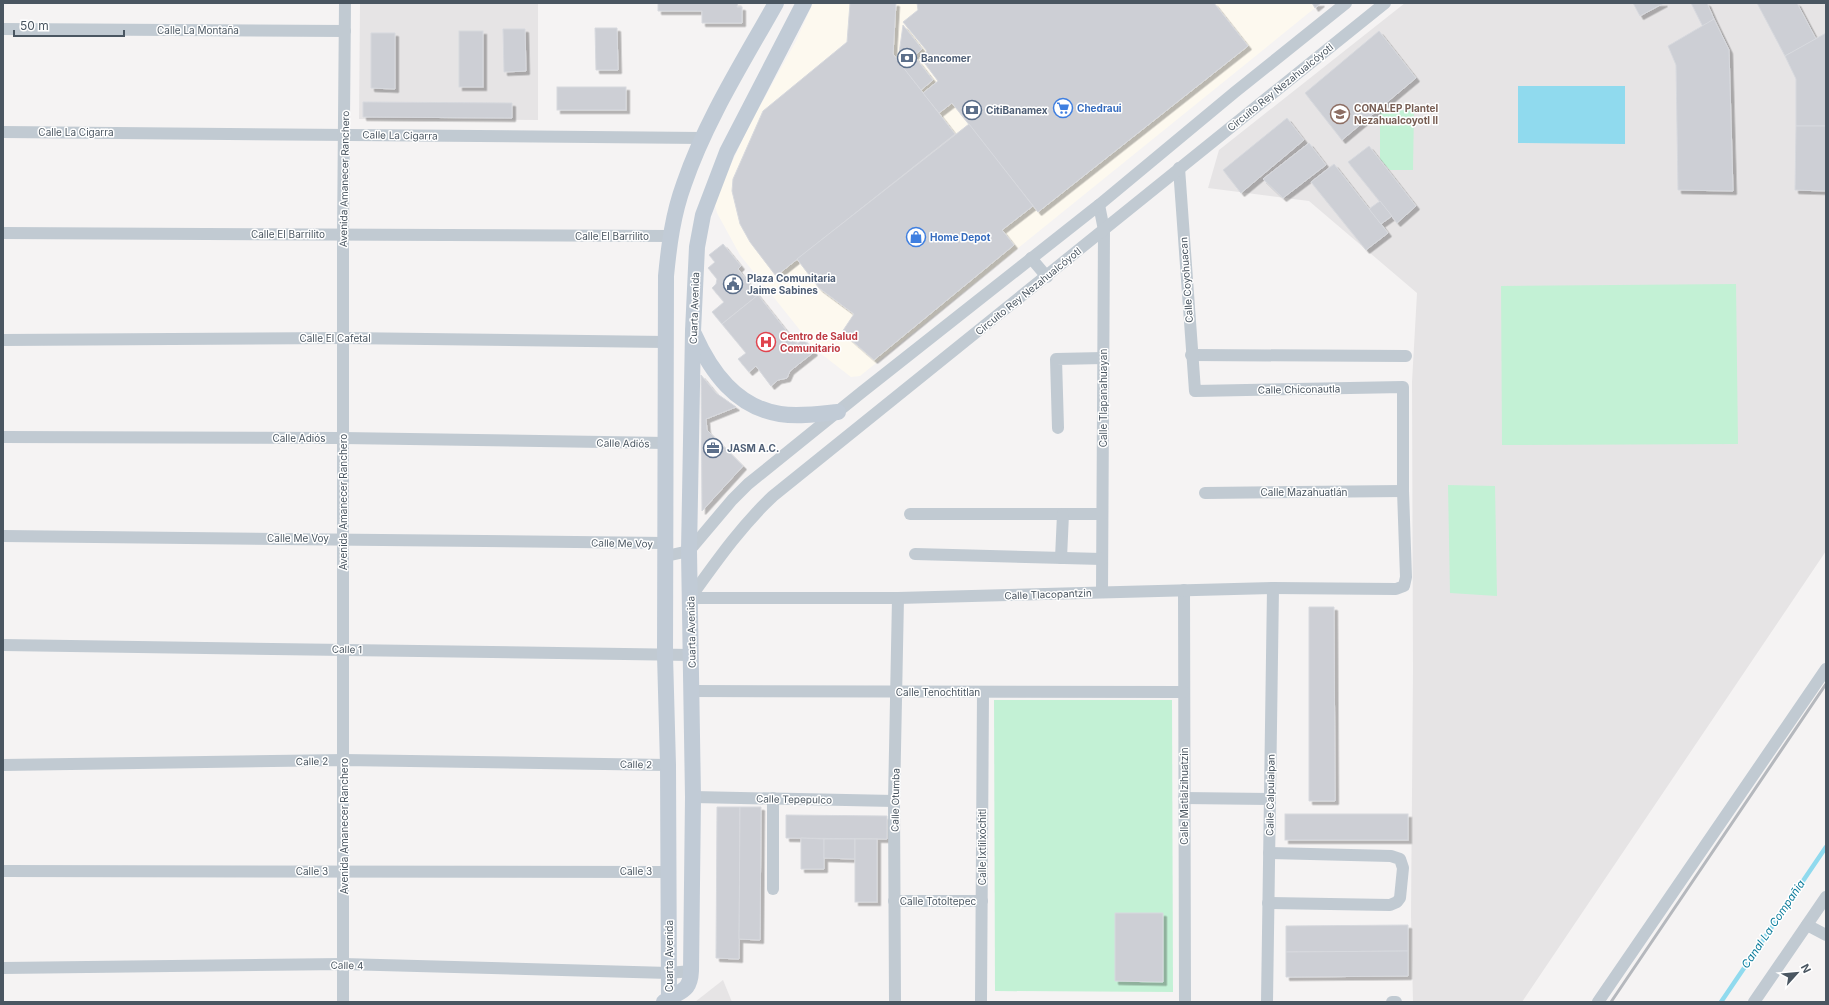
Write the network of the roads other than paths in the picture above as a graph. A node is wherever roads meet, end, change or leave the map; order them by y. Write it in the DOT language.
graph roads {
  1 [pos="345,3"];
  2 [pos="804,3"];
  3 [pos="1346,3"];
  4 [pos="1385,3"];
  5 [pos="775,5"];
  6 [pos="795,20"];
  7 [pos="3,29"];
  8 [pos="345,31"];
  9 [pos="3,132"];
  10 [pos="345,134"];
  11 [pos="702,138"];
  12 [pos="1179,168"];
  13 [pos="1099,205"];
  14 [pos="1104,230"];
  15 [pos="3,233"];
  16 [pos="343,234"];
  17 [pos="670,236"];
  18 [pos="1031,258"];
  19 [pos="1047,276"];
  20 [pos="693,331"];
  21 [pos="344,338"];
  22 [pos="3,340"];
  23 [pos="666,342"];
  24 [pos="1192,355"];
  25 [pos="1406,356"];
  26 [pos="1103,358"];
  27 [pos="1195,391"];
  28 [pos="838,412"];
  29 [pos="1058,428"];
  30 [pos="3,437"];
  31 [pos="343,438"];
  32 [pos="667,443"];
  33 [pos="1403,491"];
  34 [pos="1205,493"];
  35 [pos="910,514"];
  36 [pos="1063,514"];
  37 [pos="1102,514"];
  38 [pos="3,536"];
  39 [pos="343,538"];
  40 [pos="666,550"];
  41 [pos="690,551"];
  42 [pos="915,554"];
  43 [pos="1061,558"];
  44 [pos="1102,559"];
  45 [pos="1272,588"];
  46 [pos="1184,590"];
  47 [pos="1102,592"];
  48 [pos="690,598"];
  49 [pos="898,598"];
  50 [pos="3,644"];
  51 [pos="343,649"];
  52 [pos="665,655"];
  53 [pos="691,655"];
  54 [pos="1826,669"];
  55 [pos="691,691"];
  56 [pos="897,692"];
  57 [pos="983,692"];
  58 [pos="1184,692"];
  59 [pos="344,760"];
  60 [pos="3,765"];
  61 [pos="668,765"];
  62 [pos="693,797"];
  63 [pos="772,798"];
  64 [pos="1184,798"];
  65 [pos="1269,799"];
  66 [pos="894,801"];
  67 [pos="1269,853"];
  68 [pos="3,871"];
  69 [pos="344,871"];
  70 [pos="669,872"];
  71 [pos="773,889"];
  72 [pos="1826,897"];
  73 [pos="894,901"];
  74 [pos="982,901"];
  75 [pos="1268,903"];
  76 [pos="1807,925"];
  77 [pos="1826,935"];
  78 [pos="343,964"];
  79 [pos="3,968"];
  80 [pos="691,971"];
  81 [pos="669,973"];
  82 [pos="666,1000"];
  83 [pos="343,1002"];
  84 [pos="895,1002"];
  85 [pos="981,1002"];
  86 [pos="1185,1002"];
  87 [pos="1267,1002"];
  88 [pos="1392,1002"];
  89 [pos="1396,1002"];
  90 [pos="1598,1002"];
  91 [pos="1754,1002"];
  1 -- 8 [label="street, Avenida Amanecer Ranchero"];
  2 -- 6 [label="main road, Cuarta Avenida"];
  3 -- 13 [label="street"];
  4 -- 12 [label="street, Circuito Rey Nezahualcóyotl"];
  5 -- 6 [label="main road"];
  5 -- 11 [label="main road, Cuarta Avenida"];
  6 -- 20 [label="main road, Cuarta Avenida"];
  7 -- 8 [label="street, Calle La Montaña"];
  8 -- 10 [label="street, Avenida Amanecer Ranchero"];
  9 -- 10 [label="street, Calle La Cigarra"];
  10 -- 11 [label="street, Calle La Cigarra"];
  10 -- 16 [label="street, Avenida Amanecer Ranchero"];
  11 -- 17 [label="main road, Cuarta Avenida"];
  12 -- 14 [label="street, Circuito Rey Nezahualcóyotl"];
  12 -- 24 [label="street, Calle Coyohuacan"];
  13 -- 14 [label="street, Calle Tlapanahuayan"];
  13 -- 18 [label="street"];
  14 -- 19 [label="street, Circuito Rey Nezahualcóyotl"];
  14 -- 26 [label="street, Calle Tlapanahuayan"];
  15 -- 16 [label="street, Calle El Barrilito"];
  16 -- 17 [label="street, Calle El Barrilito"];
  16 -- 21 [label="street, Avenida Amanecer Ranchero"];
  17 -- 23 [label="main road, Cuarta Avenida"];
  18 -- 19 [label="street"];
  18 -- 28 [label="street"];
  19 -- 48 [label="street, Circuito Rey Nezahualcóyotl"];
  20 -- 28 [label="main road"];
  20 -- 41 [label="main road, Cuarta Avenida"];
  21 -- 22 [label="street, Calle El Cafetal"];
  21 -- 23 [label="street, Calle El Cafetal"];
  21 -- 31 [label="street, Avenida Amanecer Ranchero"];
  23 -- 32 [label="main road, Cuarta Avenida"];
  24 -- 25 [label="street"];
  24 -- 27 [label="street, Calle Coyohuacan"];
  26 -- 29 [label="street"];
  26 -- 37 [label="street, Calle Tlapanahuayan"];
  27 -- 33 [label="street, Calle Chiconautla"];
  28 -- 41 [label="street"];
  30 -- 31 [label="street, Calle Adiós"];
  31 -- 32 [label="street, Calle Adiós"];
  31 -- 39 [label="street, Avenida Amanecer Ranchero"];
  32 -- 40 [label="main road, Cuarta Avenida"];
  33 -- 34 [label="street, Calle Mazahuatlán"];
  33 -- 45 [label="street, Calle Tlacopantzin"];
  35 -- 36 [label="street"];
  36 -- 37 [label="street"];
  36 -- 43 [label="street"];
  37 -- 44 [label="street, Calle Tlapanahuayan"];
  38 -- 39 [label="street, Calle Me Voy"];
  39 -- 40 [label="street, Calle Me Voy"];
  39 -- 51 [label="street, Avenida Amanecer Ranchero"];
  40 -- 41 [label="street"];
  40 -- 52 [label="main road, Cuarta Avenida"];
  41 -- 48 [label="main road, Cuarta Avenida"];
  42 -- 43 [label="street"];
  43 -- 44 [label="street"];
  44 -- 47 [label="street, Calle Tlapanahuayan"];
  45 -- 46 [label="street, Calle Tlacopantzin"];
  45 -- 65 [label="street, Calle Calpulalpan"];
  46 -- 47 [label="street, Calle Tlacopantzin"];
  46 -- 58 [label="street, Calle Matlalzihuatzin"];
  47 -- 49 [label="street, Calle Tlacopantzin"];
  48 -- 49 [label="street, Calle Tlacopantzin"];
  48 -- 53 [label="main road, Cuarta Avenida"];
  49 -- 56 [label="street, Calle Otumba"];
  50 -- 51 [label="street, Calle 1"];
  51 -- 52 [label="street, Calle 1"];
  51 -- 59 [label="street, Avenida Amanecer Ranchero"];
  52 -- 53 [label="street, Calle 1"];
  52 -- 61 [label="main road, Cuarta Avenida"];
  53 -- 55 [label="main road, Cuarta Avenida"];
  54 -- 90 [label="street"];
  55 -- 56 [label="street, Calle Tenochtitlan"];
  55 -- 62 [label="main road, Cuarta Avenida"];
  56 -- 57 [label="street, Calle Tenochtitlan"];
  56 -- 66 [label="street, Calle Otumba"];
  57 -- 58 [label="street, Calle Tenochtitlan"];
  57 -- 74 [label="street, Calle Ixtlilxóchitl"];
  58 -- 64 [label="street, Calle Matlalzihuatzin"];
  59 -- 60 [label="street, Calle 2"];
  59 -- 61 [label="street, Calle 2"];
  59 -- 69 [label="street, Avenida Amanecer Ranchero"];
  61 -- 70 [label="main road, Cuarta Avenida"];
  62 -- 63 [label="street, Calle Tepepulco"];
  62 -- 80 [label="main road, Cuarta Avenida"];
  63 -- 66 [label="street, Calle Tepepulco"];
  63 -- 71 [label="street"];
  64 -- 65 [label="street"];
  64 -- 86 [label="street, Calle Matlalzihuatzin"];
  65 -- 67 [label="street, Calle Calpulalpan"];
  66 -- 73 [label="street, Calle Otumba"];
  67 -- 75 [label="street, Calle Calpulalpan"];
  67 -- 75 [label="street"];
  68 -- 69 [label="street, Calle 3"];
  69 -- 70 [label="street, Calle 3"];
  69 -- 78 [label="street, Avenida Amanecer Ranchero"];
  70 -- 81 [label="main road, Cuarta Avenida"];
  72 -- 76 [label="street"];
  73 -- 74 [label="street, Calle Totoltepec"];
  73 -- 84 [label="street, Calle Otumba"];
  74 -- 85 [label="street, Calle Ixtlilxóchitl"];
  75 -- 87 [label="street, Calle Calpulalpan"];
  76 -- 77 [label="street"];
  76 -- 91 [label="street"];
  78 -- 79 [label="street, Calle 4"];
  78 -- 81 [label="street, Calle 4"];
  78 -- 83 [label="street, Avenida Amanecer Ranchero"];
  80 -- 81 [label="street, Calle 4"];
  80 -- 82 [label="main road, Cuarta Avenida"];
  81 -- 82 [label="main road, Cuarta Avenida"];
  88 -- 89 [label="street"];
}
